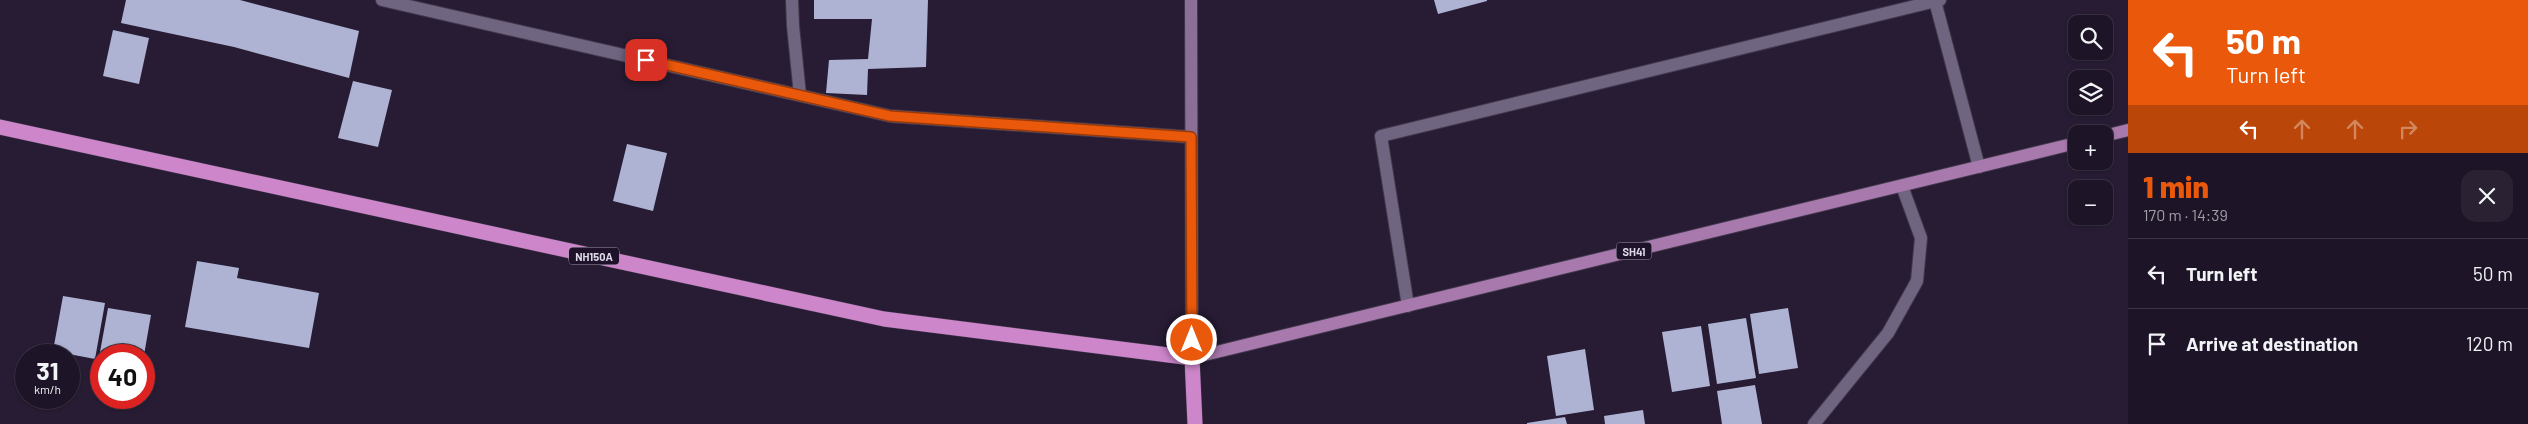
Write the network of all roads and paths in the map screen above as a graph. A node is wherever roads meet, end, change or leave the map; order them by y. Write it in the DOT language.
graph roads {
  1 [pos="382,0"];
  2 [pos="792,0"];
  3 [pos="1191,0"];
  4 [pos="1937,1"];
  5 [pos="800,95"];
  6 [pos="0,127"];
  7 [pos="2127,133"];
  8 [pos="2113,135"];
  9 [pos="1191,137"];
  10 [pos="2068,145"];
  11 [pos="1979,167"];
  12 [pos="1902,186"];
  13 [pos="1408,306"];
  14 [pos="1192,358"];
  15 [pos="1195,424"];
  16 [pos="1814,424"];
  1 -- 5 [label="street"];
  2 -- 5 [label="street"];
  3 -- 9 [label="street"];
  4 -- 11 [label="street"];
  4 -- 13 [label="street"];
  5 -- 9 [label="street"];
  6 -- 14 [label="highway, NH150A"];
  7 -- 8 [label="main road"];
  9 -- 14 [label="street"];
  10 -- 11 [label="main road, SH41"];
  11 -- 12 [label="main road, SH41"];
  12 -- 13 [label="main road, SH41"];
  12 -- 16 [label="street"];
  13 -- 14 [label="main road, SH41"];
  14 -- 15 [label="highway"];
}
